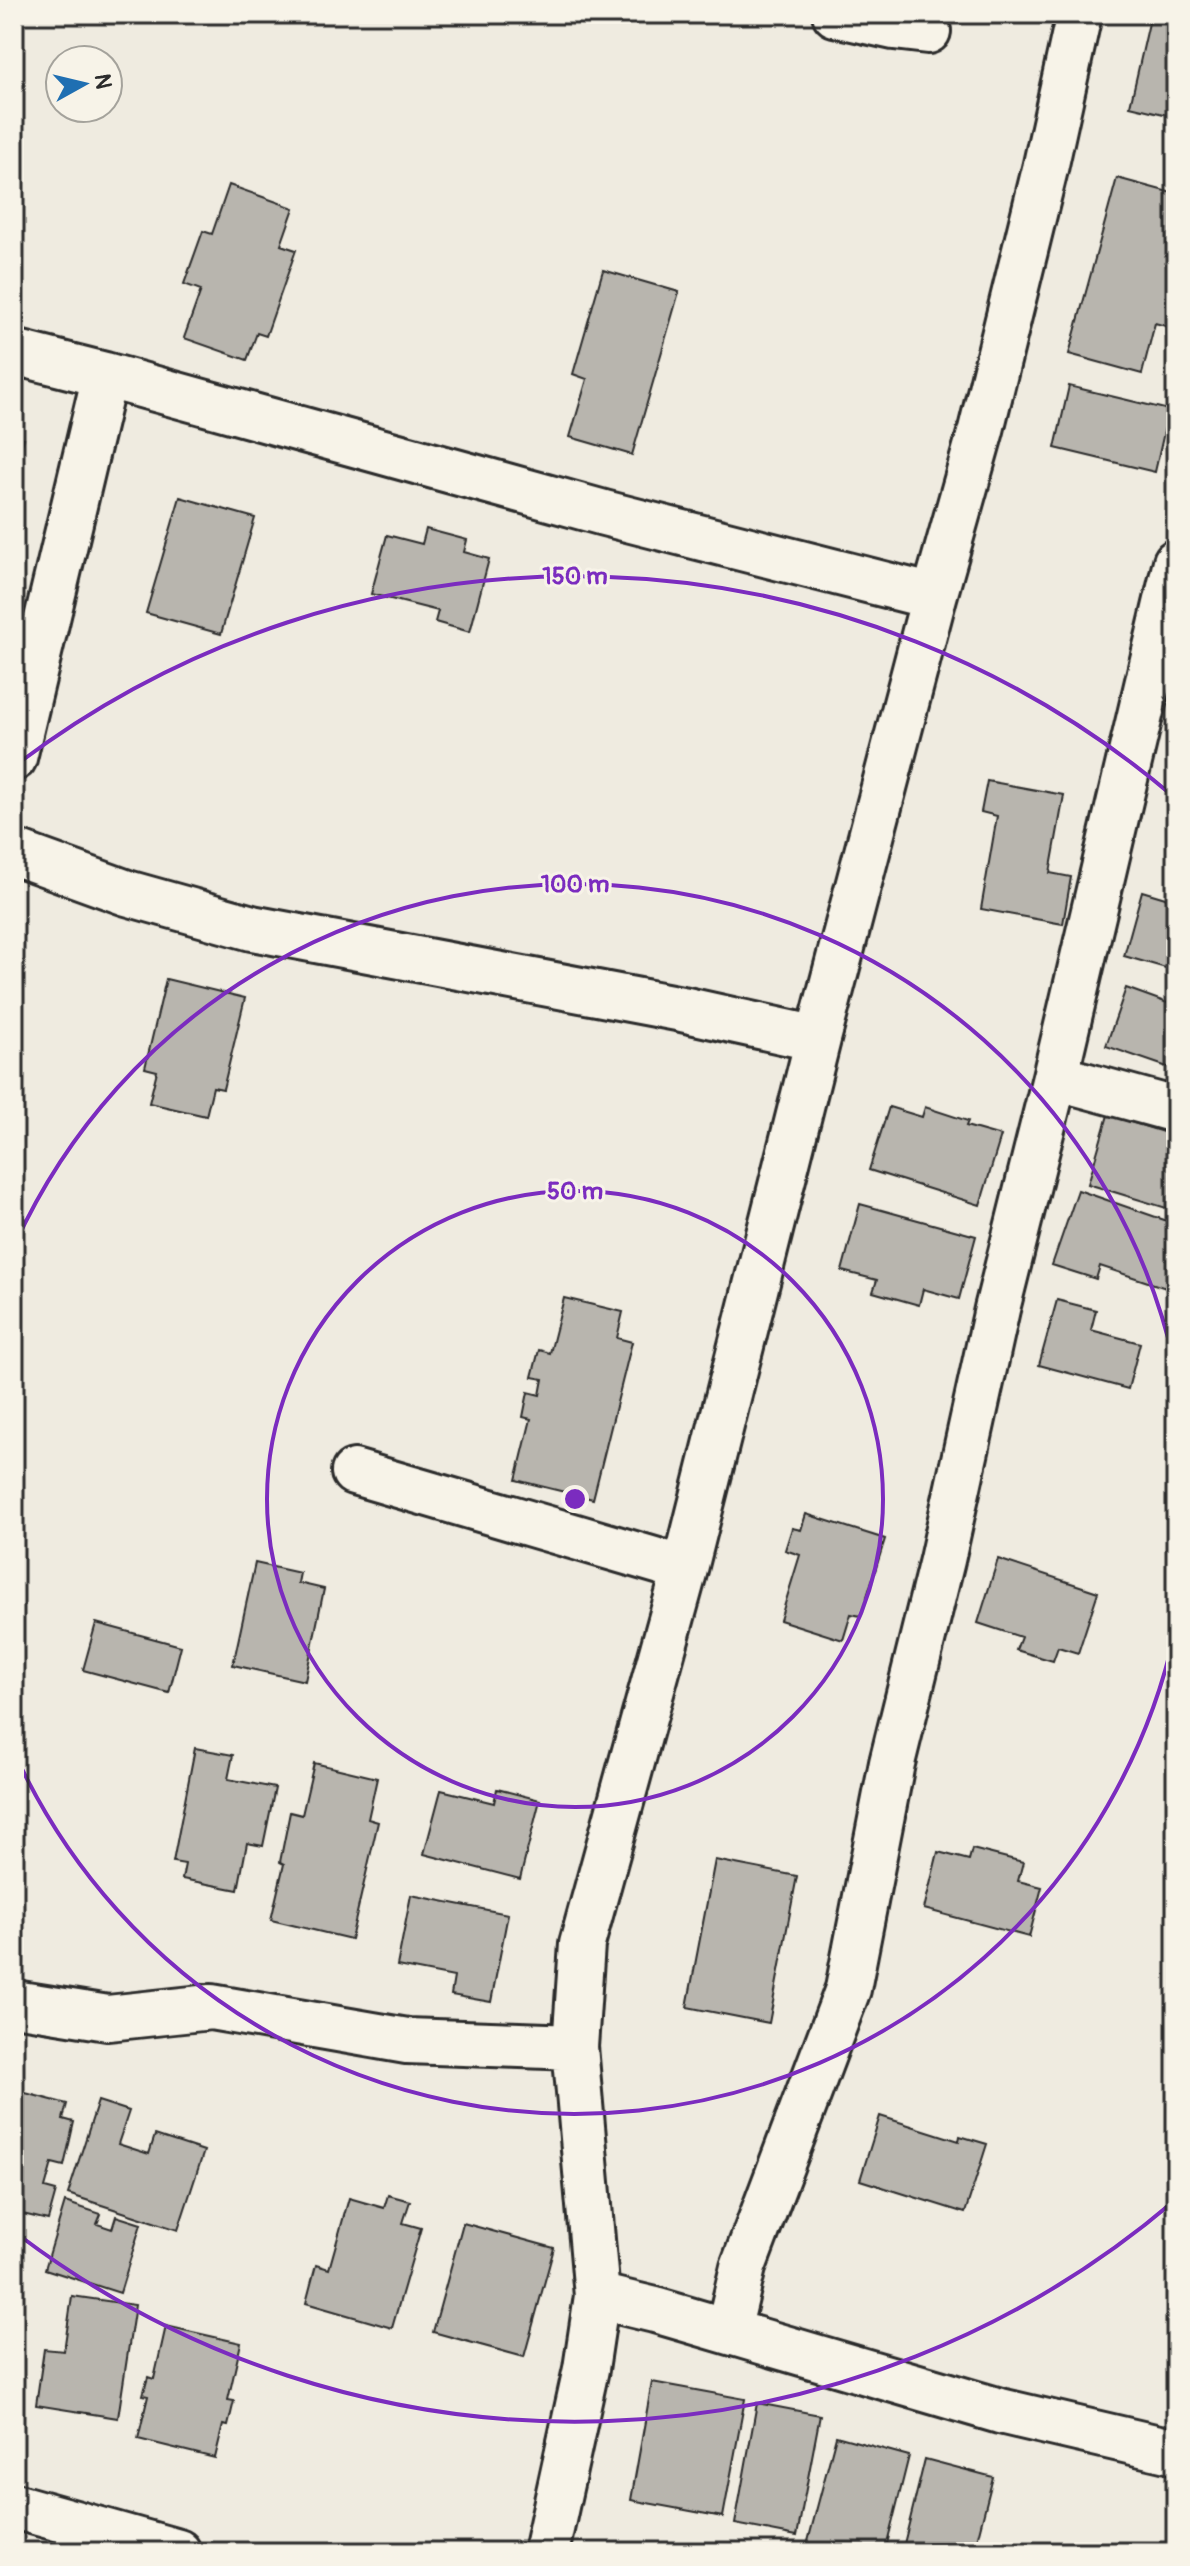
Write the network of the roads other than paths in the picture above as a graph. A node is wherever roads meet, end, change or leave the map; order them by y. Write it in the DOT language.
graph roads {
  1 [pos="835,14"];
  2 [pos="1079,14"];
  3 [pos="928,31"];
  4 [pos="14,352"];
  5 [pos="105,375"];
  6 [pos="1176,562"];
  7 [pos="934,597"];
  8 [pos="14,758"];
  9 [pos="14,852"];
  10 [pos="818,1039"];
  11 [pos="1055,1077"];
  12 [pos="1176,1110"];
  13 [pos="354,1472"];
  14 [pos="685,1569"];
  15 [pos="14,2003"];
  16 [pos="575,2047"];
  17 [pos="597,2296"];
  18 [pos="728,2331"];
  19 [pos="1176,2452"];
  20 [pos="14,2506"];
  21 [pos="178,2552"];
  22 [pos="546,2552"];
  1 -- 3 [label="street"];
  2 -- 7 [label="street"];
  4 -- 5 [label="street"];
  5 -- 7 [label="street"];
  5 -- 8 [label="street"];
  6 -- 11 [label="street"];
  7 -- 10 [label="street"];
  9 -- 10 [label="street"];
  10 -- 14 [label="street"];
  11 -- 12 [label="street"];
  11 -- 18 [label="street"];
  13 -- 14 [label="street"];
  14 -- 16 [label="street"];
  15 -- 16 [label="street"];
  16 -- 17 [label="street"];
  17 -- 18 [label="street"];
  17 -- 22 [label="street"];
  18 -- 19 [label="street"];
  20 -- 21 [label="street"];
}
